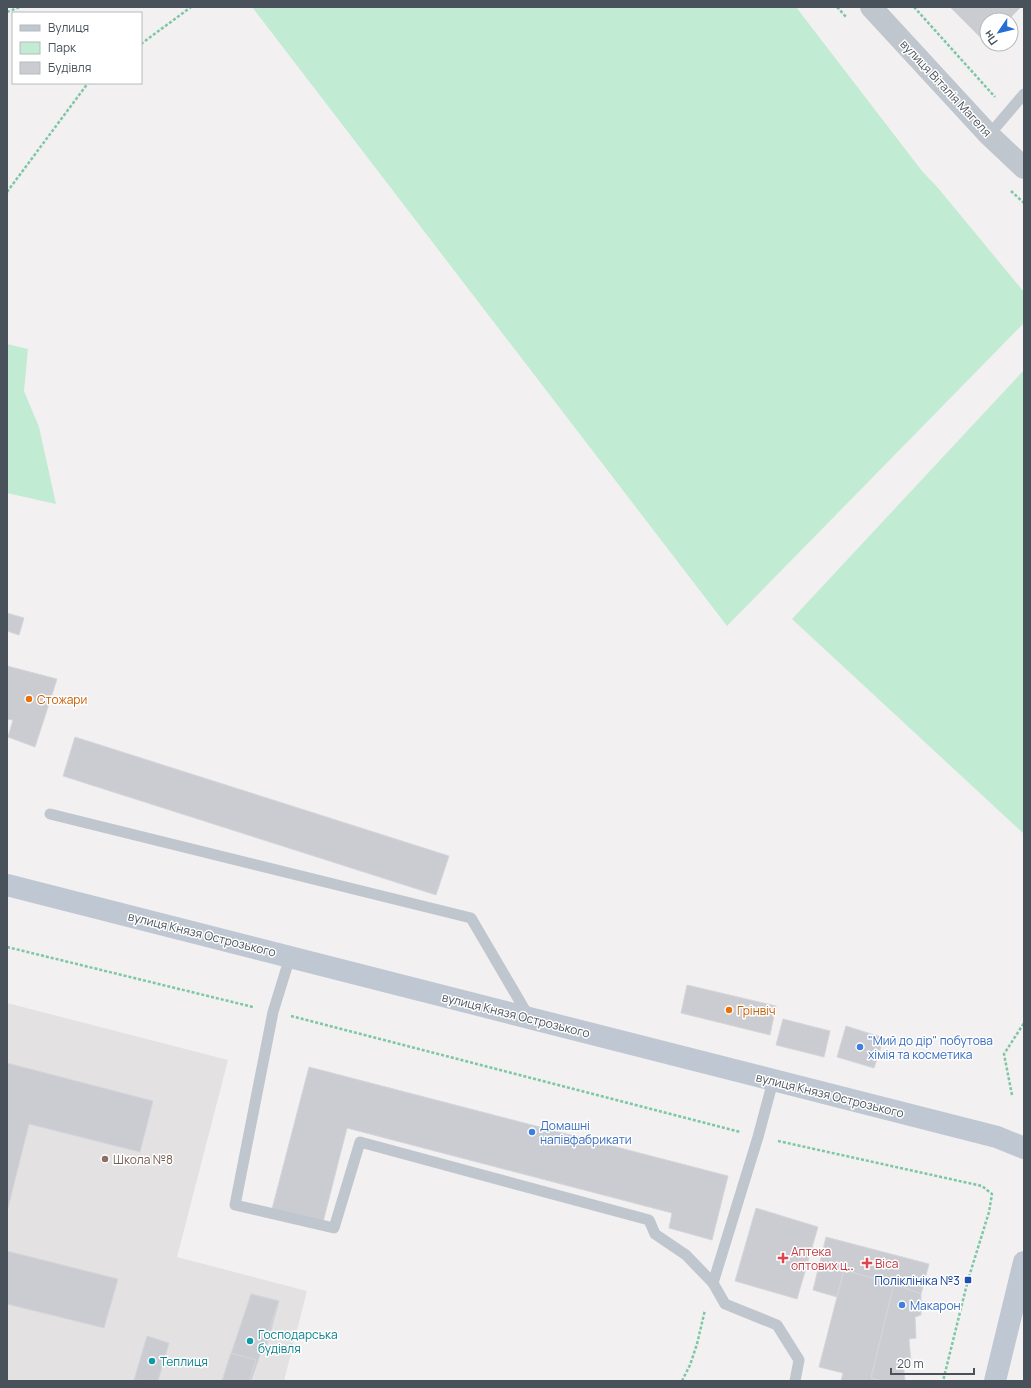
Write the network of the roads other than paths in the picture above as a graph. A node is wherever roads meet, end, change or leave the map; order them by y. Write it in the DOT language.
graph roads {
  1 [pos="871,7"];
  2 [pos="1024,94"];
  3 [pos="989,135"];
  4 [pos="1024,168"];
  5 [pos="50,814"];
  6 [pos="7,885"];
  7 [pos="290,956"];
  8 [pos="529,1018"];
  9 [pos="773,1080"];
  10 [pos="1024,1148"];
  11 [pos="1024,1262"];
  12 [pos="713,1284"];
  13 [pos="795,1381"];
  14 [pos="995,1381"];
  1 -- 3 [label="street, вулиця Віталія Магеля"];
  2 -- 3 [label="lane"];
  3 -- 4 [label="street, вулиця Віталія Магеля"];
  5 -- 8 [label="lane"];
  6 -- 7 [label="street, вулиця Князя Острозького"];
  7 -- 8 [label="street, вулиця Князя Острозького"];
  7 -- 12 [label="lane"];
  8 -- 9 [label="street, вулиця Князя Острозького"];
  9 -- 10 [label="street, вулиця Князя Острозького"];
  9 -- 12 [label="lane"];
  11 -- 14 [label="street"];
  12 -- 13 [label="lane"];
}
